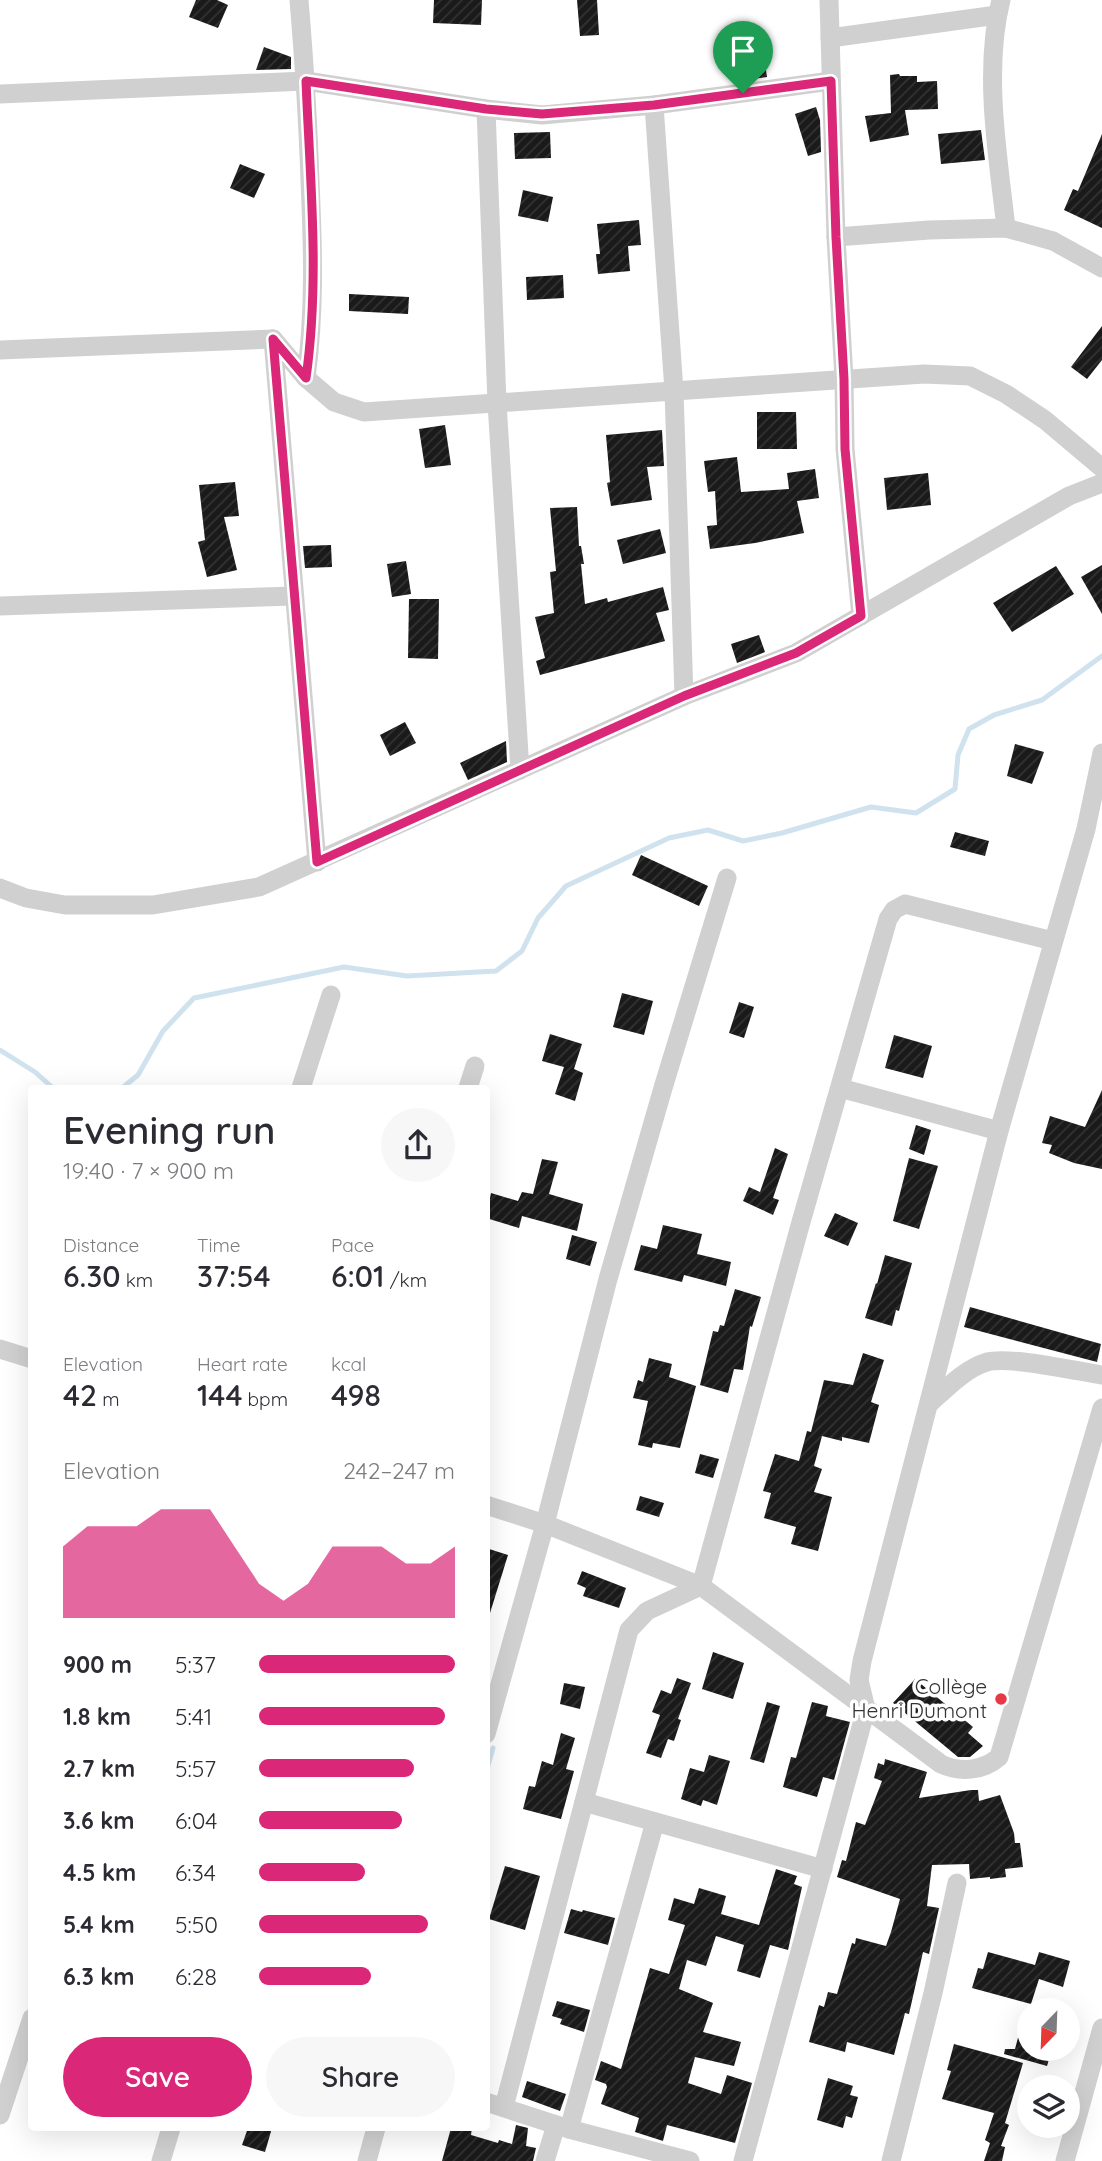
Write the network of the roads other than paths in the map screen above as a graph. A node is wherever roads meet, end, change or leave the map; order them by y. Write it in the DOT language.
graph roads {
  1 [pos="299,0"];
  2 [pos="829,0"];
  3 [pos="999,7"];
  4 [pos="830,38"];
  5 [pos="306,81"];
  6 [pos="831,81"];
  7 [pos="0,94"];
  8 [pos="654,105"];
  9 [pos="486,109"];
  10 [pos="1006,228"];
  11 [pos="836,237"];
  12 [pos="1101,265"];
  13 [pos="273,339"];
  14 [pos="0,350"];
  15 [pos="306,378"];
  16 [pos="844,379"];
  17 [pos="674,391"];
  18 [pos="497,403"];
  19 [pos="1102,468"];
  20 [pos="1102,483"];
  21 [pos="294,596"];
  22 [pos="0,606"];
  23 [pos="861,616"];
  24 [pos="684,696"];
  25 [pos="1102,753"];
  26 [pos="520,770"];
  27 [pos="317,862"];
  28 [pos="727,878"];
  29 [pos="0,888"];
  30 [pos="1053,941"];
  31 [pos="331,995"];
  32 [pos="475,1066"];
  33 [pos="302,1085"];
  34 [pos="469,1085"];
  35 [pos="840,1088"];
  36 [pos="999,1131"];
  37 [pos="0,1349"];
  38 [pos="28,1358"];
  39 [pos="1102,1375"];
  40 [pos="928,1405"];
  41 [pos="1102,1408"];
  42 [pos="490,1506"];
  43 [pos="545,1524"];
  44 [pos="701,1586"];
  45 [pos="866,1709"];
  46 [pos="490,1720"];
  47 [pos="584,1802"];
  48 [pos="655,1822"];
  49 [pos="823,1869"];
  50 [pos="957,1883"];
  51 [pos="1102,2028"];
  52 [pos="28,2030"];
  53 [pos="495,2105"];
  54 [pos="0,2115"];
  55 [pos="562,2127"];
  56 [pos="170,2131"];
  57 [pos="375,2131"];
  58 [pos="162,2161"];
  59 [pos="367,2161"];
  60 [pos="545,2161"];
  61 [pos="687,2161"];
  62 [pos="743,2161"];
  63 [pos="891,2161"];
  64 [pos="1065,2161"];
  1 -- 5 [label="street"];
  2 -- 4 [label="street"];
  3 -- 4 [label="street"];
  3 -- 10 [label="street"];
  4 -- 6 [label="street"];
  5 -- 7 [label="street"];
  5 -- 9 [label="street"];
  5 -- 15 [label="street"];
  6 -- 8 [label="street"];
  6 -- 11 [label="street"];
  8 -- 9 [label="street"];
  8 -- 17 [label="street"];
  9 -- 18 [label="street"];
  10 -- 11 [label="street"];
  10 -- 12 [label="street"];
  11 -- 16 [label="street"];
  13 -- 14 [label="street"];
  13 -- 15 [label="street"];
  13 -- 21 [label="street"];
  15 -- 18 [label="street"];
  16 -- 17 [label="street"];
  16 -- 19 [label="street"];
  16 -- 23 [label="street"];
  17 -- 18 [label="street"];
  17 -- 24 [label="street"];
  18 -- 26 [label="street"];
  20 -- 23 [label="street"];
  21 -- 22 [label="street"];
  21 -- 27 [label="street"];
  23 -- 24 [label="street"];
  24 -- 26 [label="street"];
  25 -- 30 [label="street"];
  26 -- 27 [label="street"];
  27 -- 29 [label="street"];
  28 -- 43 [label="street"];
  30 -- 35 [label="street"];
  30 -- 36 [label="street"];
  31 -- 33 [label="street"];
  32 -- 34 [label="street"];
  35 -- 36 [label="street"];
  35 -- 44 [label="street"];
  36 -- 40 [label="street"];
  37 -- 38 [label="street"];
  39 -- 40 [label="street"];
  40 -- 45 [label="street"];
  41 -- 45 [label="street"];
  42 -- 43 [label="street"];
  43 -- 44 [label="street"];
  43 -- 46 [label="street"];
  44 -- 45 [label="street"];
  44 -- 47 [label="street"];
  45 -- 49 [label="street"];
  47 -- 48 [label="street"];
  47 -- 53 [label="street"];
  48 -- 49 [label="street"];
  48 -- 55 [label="street"];
  49 -- 62 [label="street"];
  50 -- 63 [label="street"];
  51 -- 64 [label="street"];
  52 -- 54 [label="street"];
  53 -- 55 [label="street"];
  55 -- 60 [label="street"];
  55 -- 61 [label="street"];
  56 -- 58 [label="street"];
  57 -- 59 [label="street"];
}
